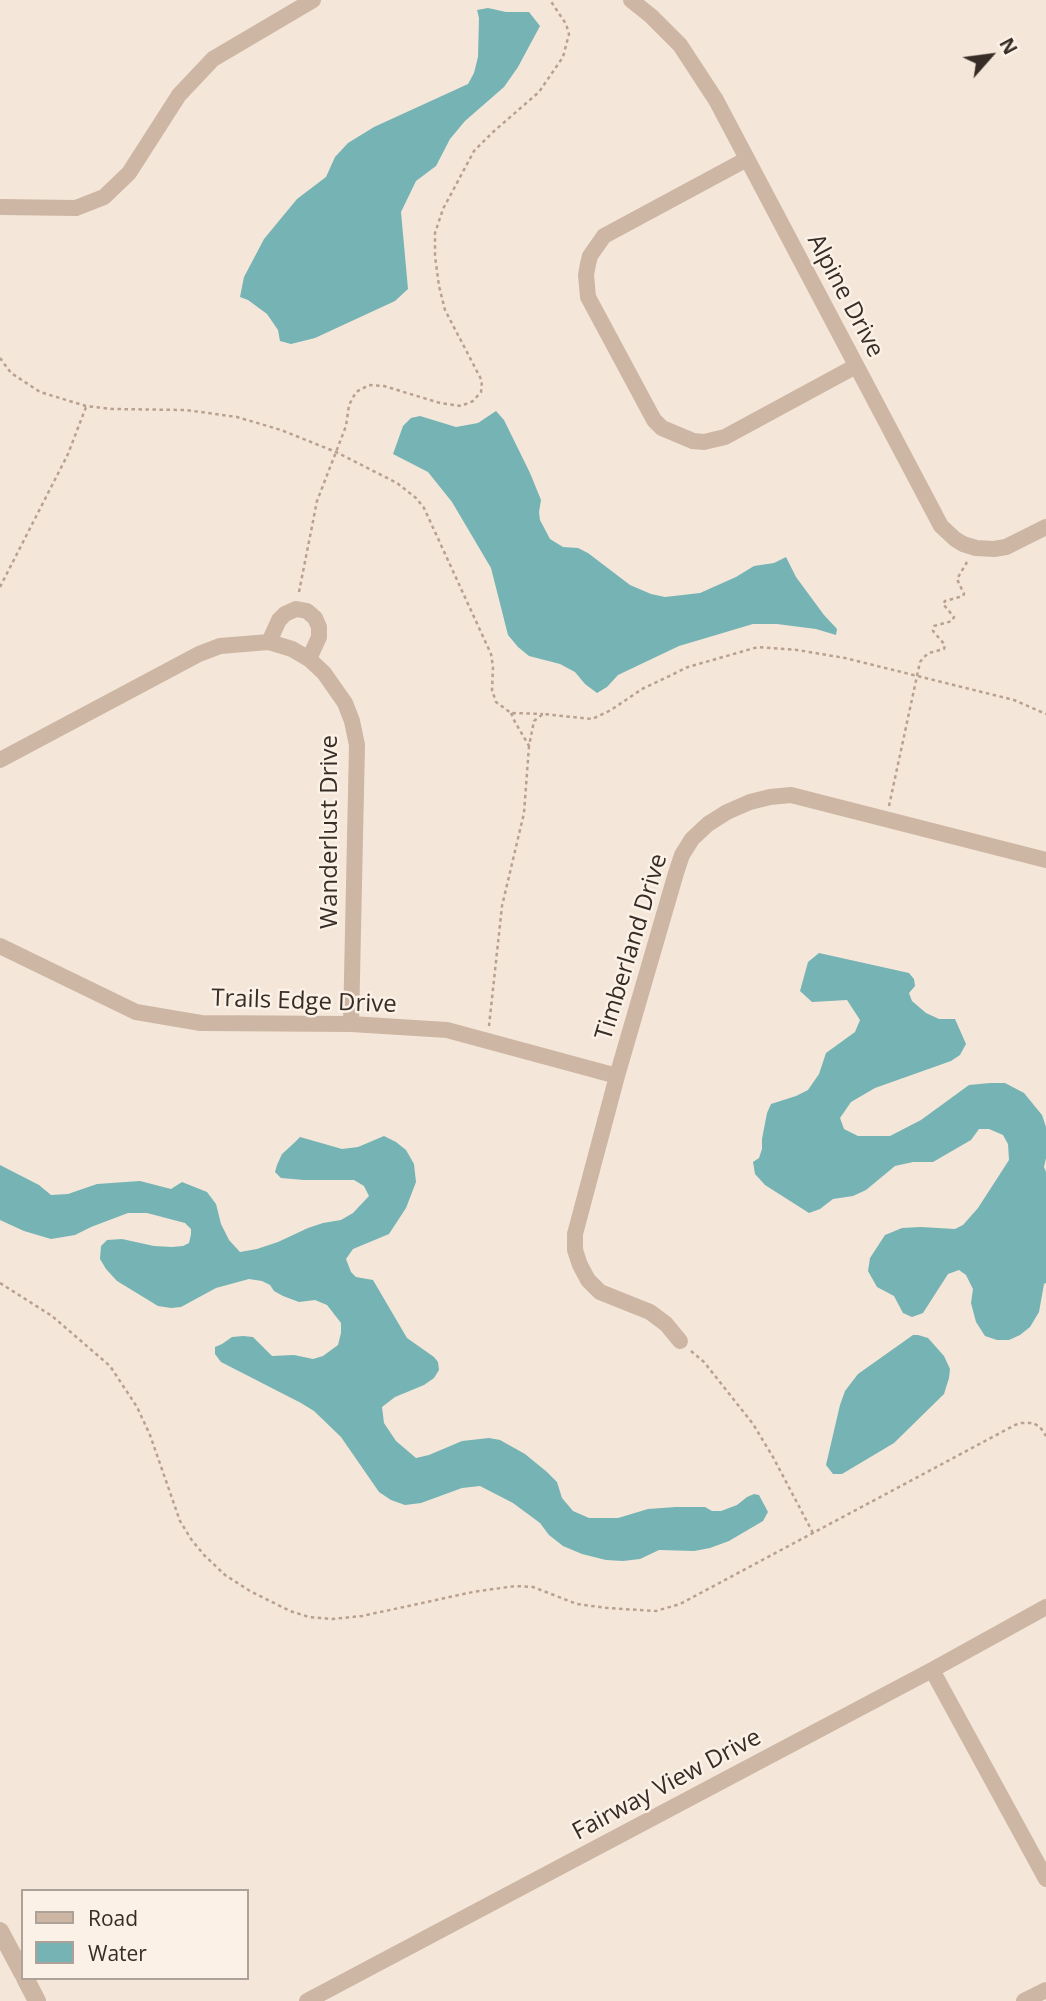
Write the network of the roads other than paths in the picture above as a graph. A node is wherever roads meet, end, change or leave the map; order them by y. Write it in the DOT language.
graph roads {
  1 [pos="313,0"];
  2 [pos="631,0"];
  3 [pos="747,159"];
  4 [pos="0,207"];
  5 [pos="856,366"];
  6 [pos="1046,527"];
  7 [pos="269,642"];
  8 [pos="310,659"];
  9 [pos="0,760"];
  10 [pos="1046,860"];
  11 [pos="0,946"];
  12 [pos="351,1024"];
  13 [pos="617,1076"];
  14 [pos="680,1341"];
  15 [pos="1046,1607"];
  16 [pos="932,1671"];
  17 [pos="1046,1879"];
  18 [pos="0,1931"];
  19 [pos="21,1970"];
  20 [pos="26,1980"];
  21 [pos="1046,1990"];
  22 [pos="37,2001"];
  23 [pos="307,2001"];
  24 [pos="1024,2001"];
  1 -- 4 [label="street"];
  2 -- 3 [label="street, Alpine Drive"];
  3 -- 5 [label="street, Alpine Drive"];
  3 -- 5 [label="street"];
  5 -- 6 [label="street, Alpine Drive"];
  7 -- 8 [label="street, Wanderlust Drive"];
  7 -- 8 [label="street"];
  7 -- 9 [label="street, Wanderlust Drive"];
  8 -- 12 [label="street, Wanderlust Drive"];
  10 -- 13 [label="street, Timberland Drive"];
  11 -- 12 [label="street, Trails Edge Drive"];
  12 -- 13 [label="street, Trails Edge Drive"];
  13 -- 14 [label="street, Timberland Drive"];
  15 -- 16 [label="street, Fairway View Drive"];
  16 -- 17 [label="street"];
  16 -- 23 [label="street, Fairway View Drive"];
  18 -- 19 [label="street"];
  20 -- 22 [label="street"];
  21 -- 24 [label="street"];
}
